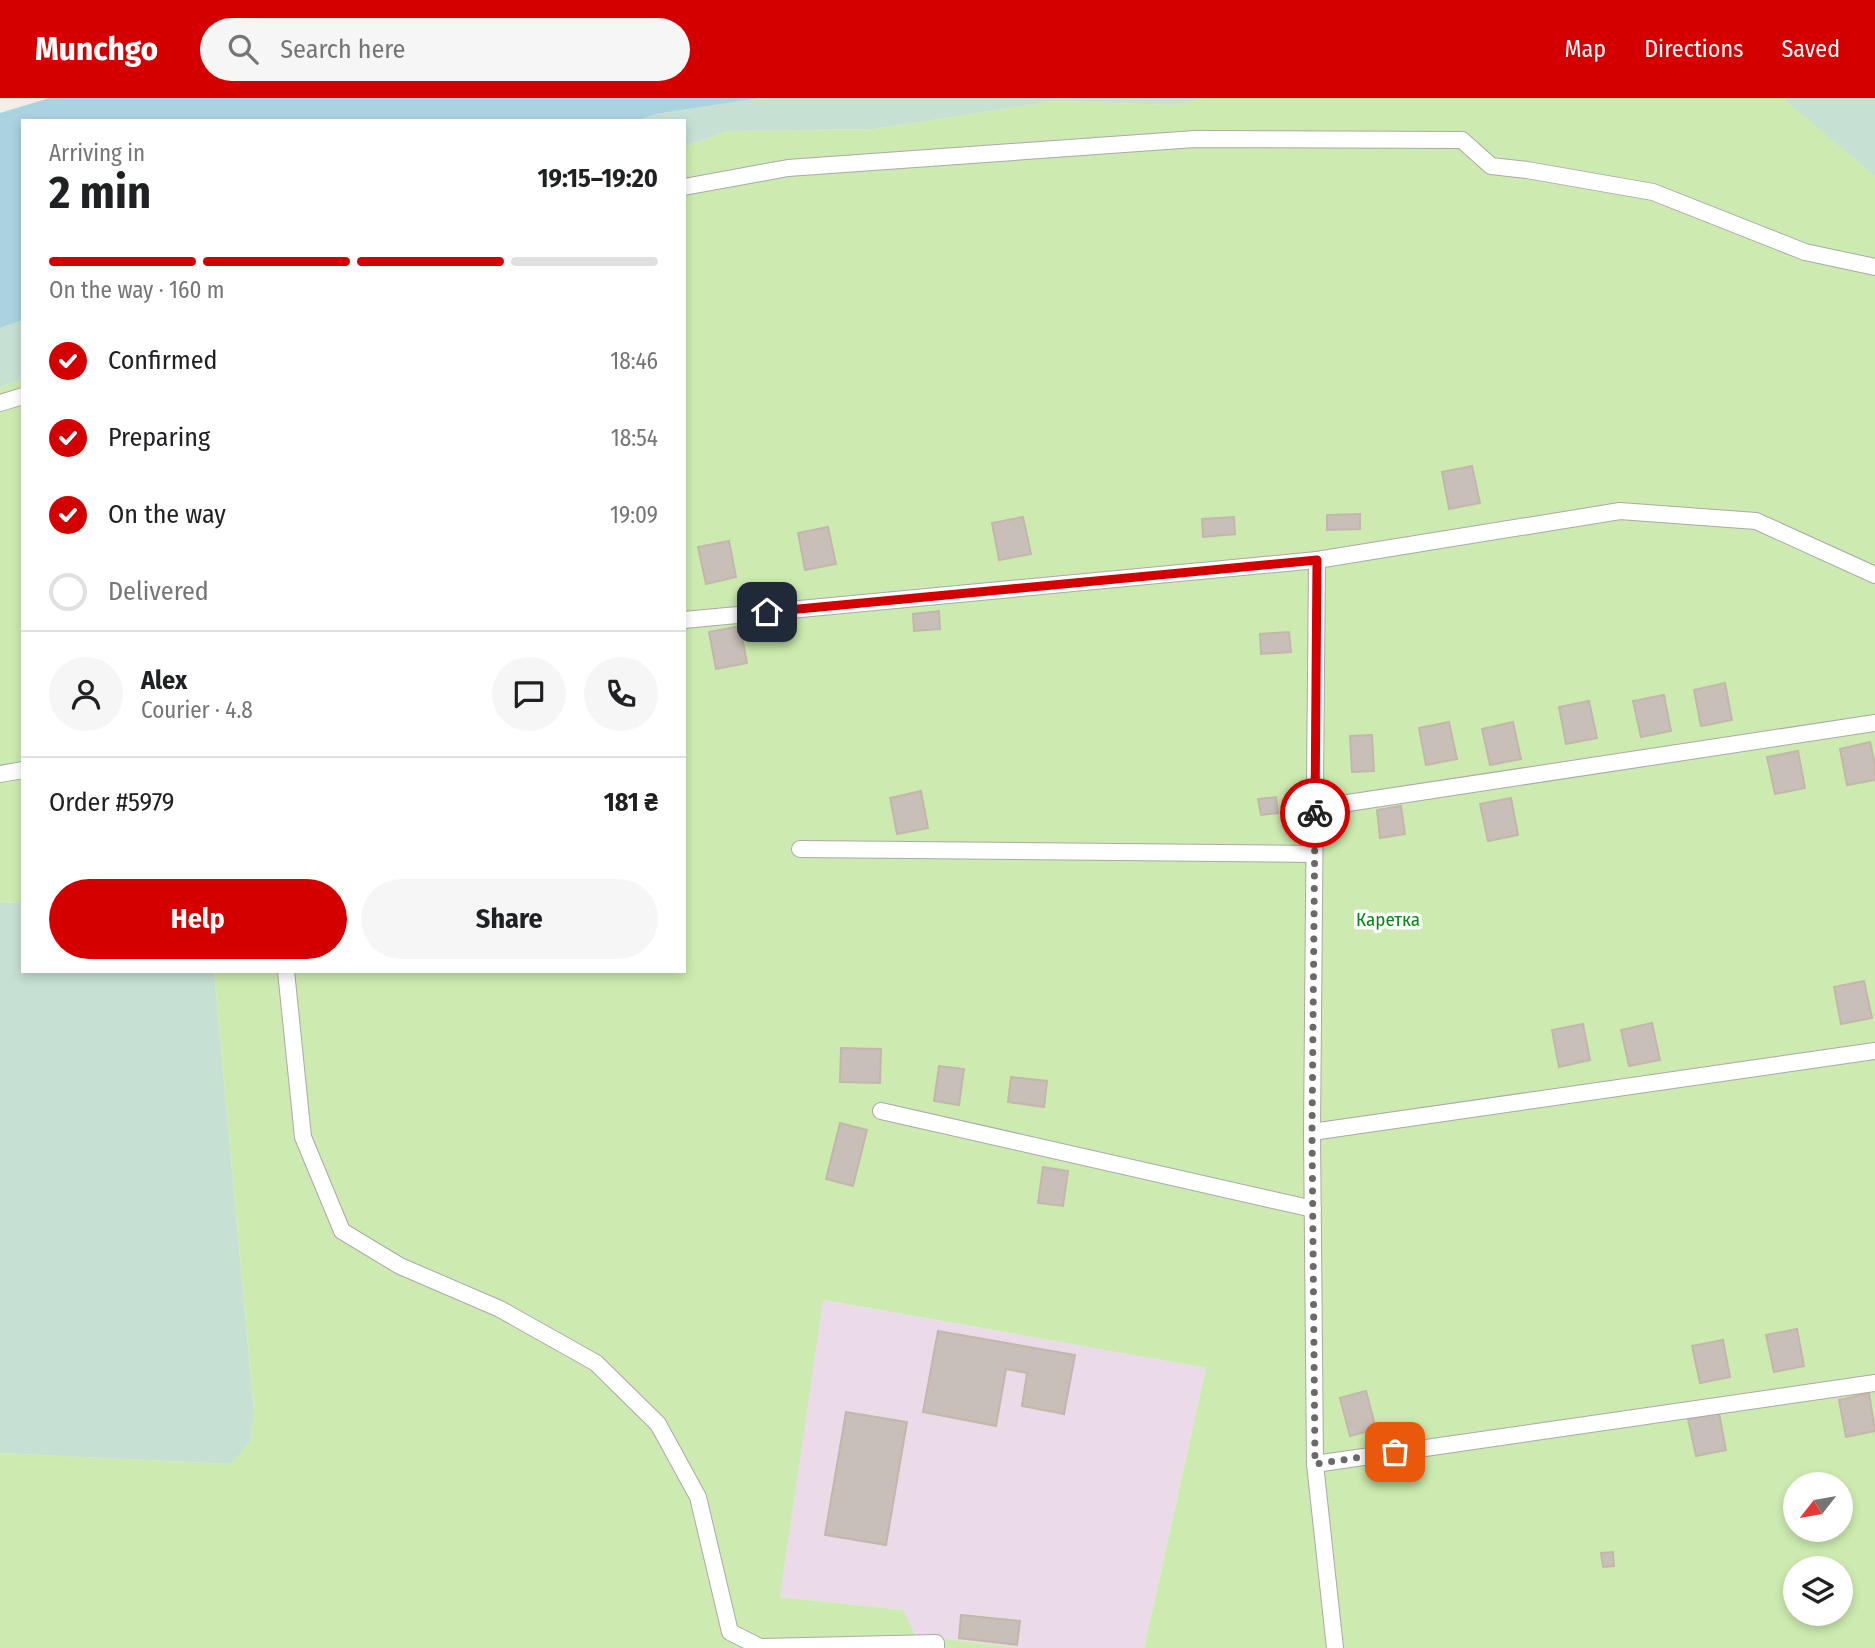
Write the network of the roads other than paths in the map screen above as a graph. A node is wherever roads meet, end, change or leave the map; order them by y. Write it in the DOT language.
graph roads {
  1 [pos="686,187"];
  2 [pos="1875,267"];
  3 [pos="21,397"];
  4 [pos="0,403"];
  5 [pos="1317,560"];
  6 [pos="1875,575"];
  7 [pos="686,620"];
  8 [pos="1875,723"];
  9 [pos="21,770"];
  10 [pos="0,774"];
  11 [pos="1315,808"];
  12 [pos="800,849"];
  13 [pos="1314,854"];
  14 [pos="286,973"];
  15 [pos="1875,1051"];
  16 [pos="881,1111"];
  17 [pos="1312,1132"];
  18 [pos="1313,1209"];
  19 [pos="1875,1383"];
  20 [pos="1315,1464"];
  21 [pos="761,1647"];
  22 [pos="936,1648"];
  23 [pos="1335,1648"];
  1 -- 2 [label="lane"];
  3 -- 4 [label="lane"];
  5 -- 6 [label="lane"];
  5 -- 7 [label="lane"];
  5 -- 11 [label="lane"];
  8 -- 11 [label="lane"];
  9 -- 10 [label="lane"];
  11 -- 13 [label="lane"];
  12 -- 13 [label="lane"];
  13 -- 17 [label="lane"];
  14 -- 21 [label="lane"];
  15 -- 17 [label="lane"];
  16 -- 18 [label="lane"];
  17 -- 18 [label="lane"];
  18 -- 20 [label="lane"];
  19 -- 20 [label="lane"];
  20 -- 23 [label="lane"];
  21 -- 22 [label="lane"];
}
